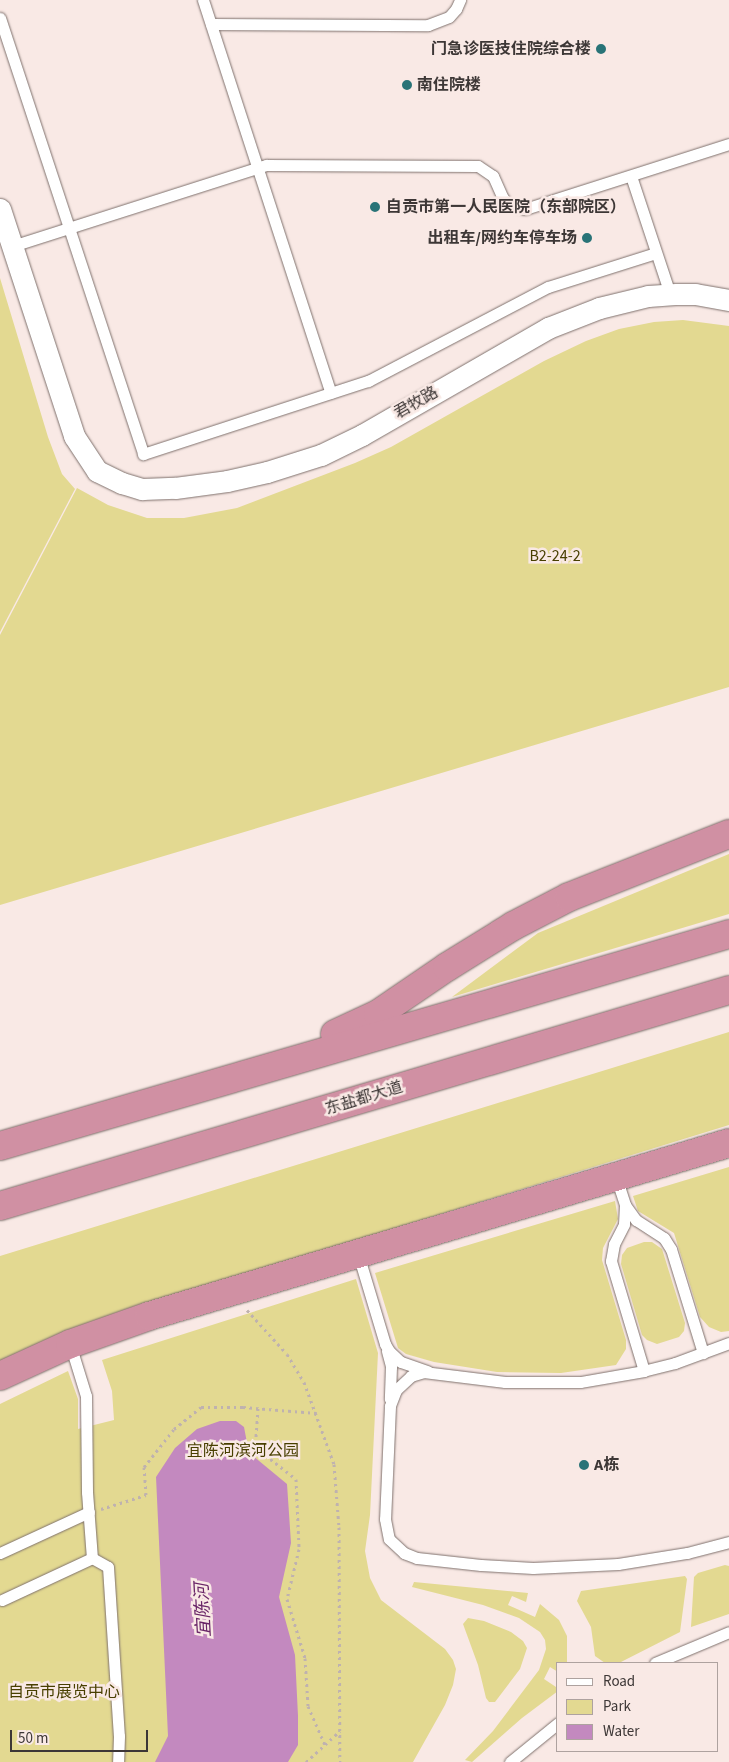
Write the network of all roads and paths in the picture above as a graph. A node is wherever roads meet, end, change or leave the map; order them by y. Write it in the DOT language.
graph roads {
  1 [pos="203,0"];
  2 [pos="460,0"];
  3 [pos="0,18"];
  4 [pos="211,24"];
  5 [pos="729,144"];
  6 [pos="258,167"];
  7 [pos="631,176"];
  8 [pos="0,209"];
  9 [pos="69,228"];
  10 [pos="12,246"];
  11 [pos="656,253"];
  12 [pos="670,294"];
  13 [pos="729,300"];
  14 [pos="332,393"];
  15 [pos="729,834"];
  16 [pos="729,934"];
  17 [pos="729,990"];
  18 [pos="263,1069"];
  19 [pos="729,1143"];
  20 [pos="0,1146"];
  21 [pos="616,1177"];
  22 [pos="625,1205"];
  23 [pos="0,1206"];
  24 [pos="358,1253"];
  25 [pos="230,1291"];
  26 [pos="729,1342"];
  27 [pos="70,1344"];
  28 [pos="385,1344"];
  29 [pos="703,1353"];
  30 [pos="644,1371"];
  31 [pos="434,1373"];
  32 [pos="0,1376"];
  33 [pos="390,1406"];
  34 [pos="258,1408"];
  35 [pos="317,1413"];
  36 [pos="89,1512"];
  37 [pos="729,1542"];
  38 [pos="0,1553"];
  39 [pos="92,1558"];
  40 [pos="2,1600"];
  41 [pos="729,1632"];
  42 [pos="657,1662"];
  43 [pos="556,1725"];
  44 [pos="340,1731"];
  45 [pos="324,1745"];
  46 [pos="118,1762"];
  47 [pos="306,1762"];
  48 [pos="340,1762"];
  49 [pos="510,1762"];
  1 -- 4 [label="lane"];
  2 -- 4 [label="lane"];
  3 -- 9 [label="lane"];
  4 -- 6 [label="lane"];
  5 -- 7 [label="lane"];
  6 -- 7 [label="lane"];
  6 -- 9 [label="lane"];
  6 -- 14 [label="lane"];
  7 -- 11 [label="lane"];
  8 -- 10 [label="street"];
  9 -- 10 [label="lane"];
  9 -- 14 [label="lane"];
  10 -- 12 [label="street, 君牧路"];
  11 -- 12 [label="lane"];
  11 -- 14 [label="lane"];
  12 -- 13 [label="street, 君牧路"];
  15 -- 18 [label="highway"];
  16 -- 18 [label="highway"];
  17 -- 23 [label="highway, 东盐都大道"];
  18 -- 20 [label="highway"];
  19 -- 21 [label="highway"];
  21 -- 22 [label="lane"];
  21 -- 24 [label="highway"];
  22 -- 29 [label="lane"];
  22 -- 30 [label="lane"];
  24 -- 25 [label="highway"];
  24 -- 28 [label="lane"];
  25 -- 27 [label="highway"];
  25 -- 35 [label="path"];
  26 -- 29 [label="lane"];
  27 -- 32 [label="highway"];
  27 -- 36 [label="lane"];
  28 -- 31 [label="lane"];
  28 -- 33 [label="lane"];
  29 -- 30 [label="lane"];
  30 -- 31 [label="lane"];
  31 -- 33 [label="lane"];
  33 -- 37 [label="lane"];
  34 -- 35 [label="path"];
  34 -- 36 [label="path"];
  34 -- 45 [label="path"];
  35 -- 44 [label="path"];
  36 -- 38 [label="lane"];
  36 -- 39 [label="lane"];
  39 -- 40 [label="lane"];
  39 -- 46 [label="lane"];
  41 -- 42 [label="lane"];
  43 -- 49 [label="lane"];
  44 -- 45 [label="path"];
  44 -- 48 [label="path"];
  45 -- 47 [label="path"];
}
